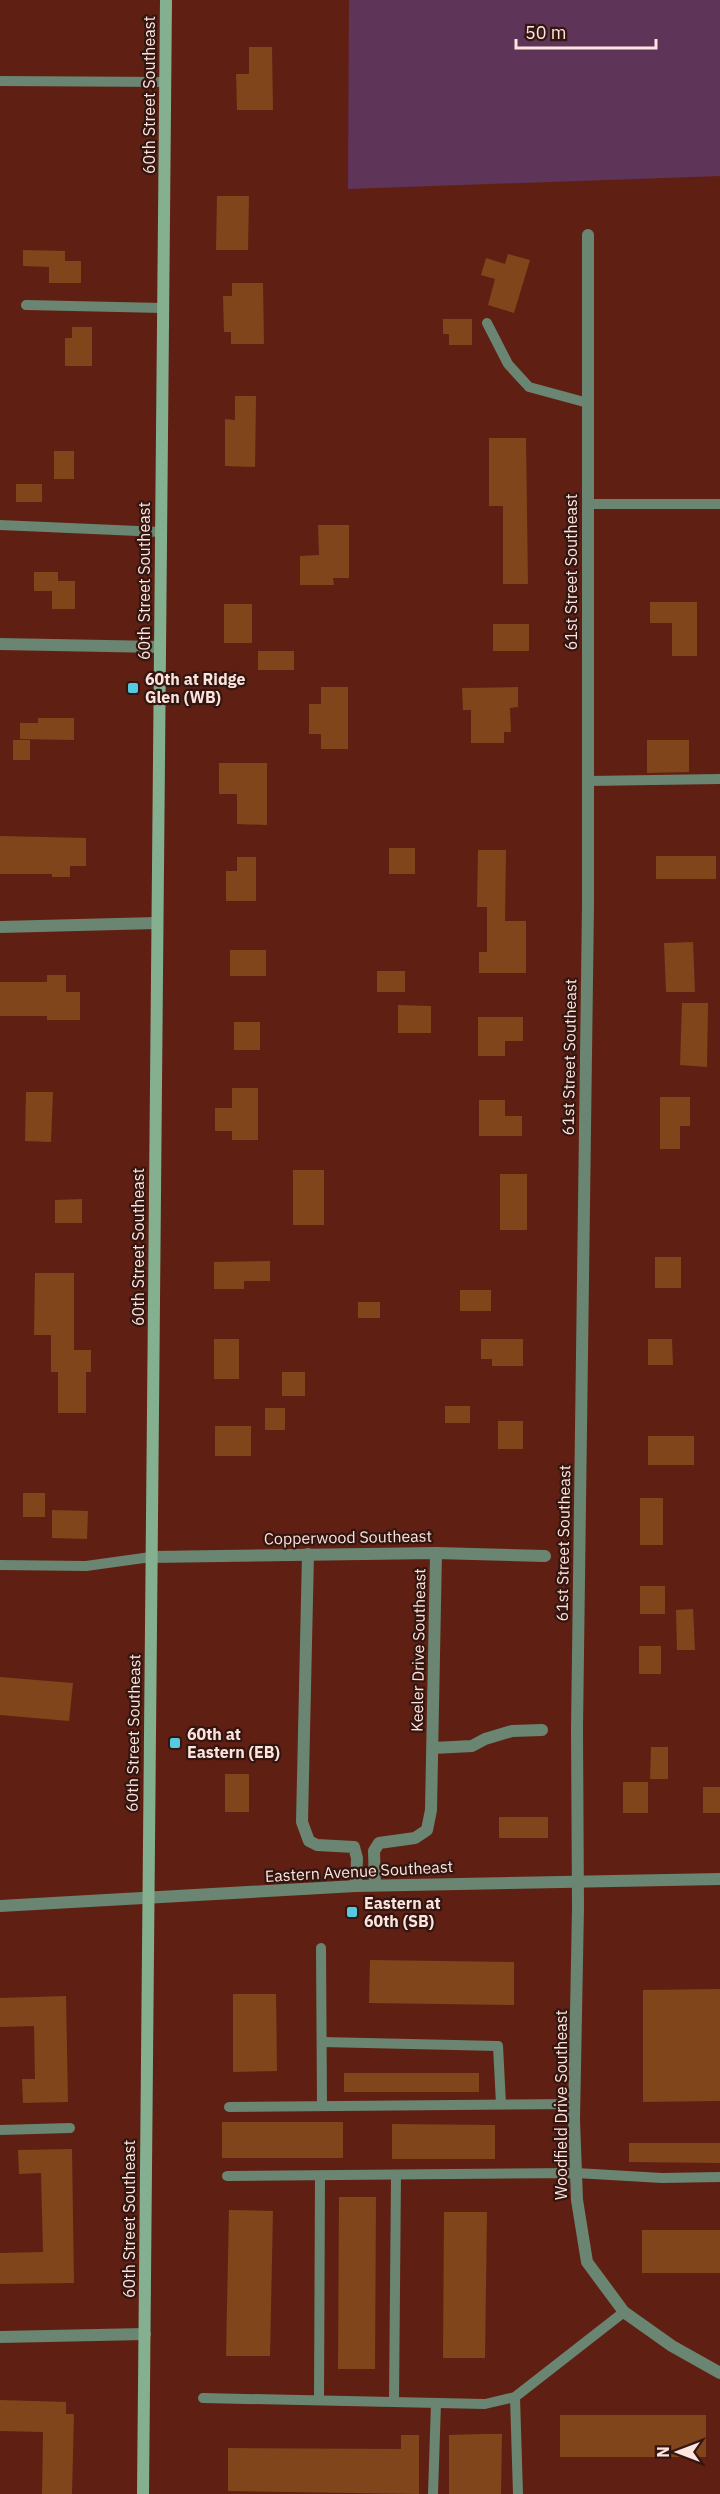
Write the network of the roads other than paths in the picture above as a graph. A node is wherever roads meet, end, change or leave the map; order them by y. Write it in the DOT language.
graph roads {
  1 [pos="166,0"];
  2 [pos="0,81"];
  3 [pos="166,82"];
  4 [pos="588,235"];
  5 [pos="26,305"];
  6 [pos="163,308"];
  7 [pos="487,323"];
  8 [pos="588,403"];
  9 [pos="588,504"];
  10 [pos="720,504"];
  11 [pos="0,525"];
  12 [pos="161,532"];
  13 [pos="0,644"];
  14 [pos="160,647"];
  15 [pos="720,779"];
  16 [pos="588,781"];
  17 [pos="157,923"];
  18 [pos="0,927"];
  19 [pos="436,1553"];
  20 [pos="308,1554"];
  21 [pos="545,1556"];
  22 [pos="151,1557"];
  23 [pos="0,1565"];
  24 [pos="542,1730"];
  25 [pos="433,1748"];
  26 [pos="720,1879"];
  27 [pos="578,1880"];
  28 [pos="375,1885"];
  29 [pos="356,1886"];
  30 [pos="148,1898"];
  31 [pos="0,1906"];
  32 [pos="321,1948"];
  33 [pos="322,2042"];
  34 [pos="501,2104"];
  35 [pos="574,2104"];
  36 [pos="322,2106"];
  37 [pos="229,2108"];
  38 [pos="70,2128"];
  39 [pos="0,2130"];
  40 [pos="576,2173"];
  41 [pos="396,2175"];
  42 [pos="227,2176"];
  43 [pos="320,2176"];
  44 [pos="720,2177"];
  45 [pos="624,2312"];
  46 [pos="145,2334"];
  47 [pos="0,2337"];
  48 [pos="720,2373"];
  49 [pos="515,2397"];
  50 [pos="203,2398"];
  51 [pos="319,2400"];
  52 [pos="394,2402"];
  53 [pos="435,2403"];
  54 [pos="143,2494"];
  55 [pos="433,2494"];
  56 [pos="518,2494"];
  1 -- 3 [label="main road, 60th Street Southeast"];
  2 -- 3 [label="lane"];
  3 -- 6 [label="main road, 60th Street Southeast"];
  4 -- 8 [label="street, 61st Street Southeast"];
  5 -- 6 [label="lane"];
  6 -- 12 [label="main road, 60th Street Southeast"];
  7 -- 8 [label="lane"];
  8 -- 9 [label="street, 61st Street Southeast"];
  9 -- 10 [label="lane"];
  9 -- 16 [label="street, 61st Street Southeast"];
  11 -- 12 [label="lane"];
  12 -- 14 [label="main road, 60th Street Southeast"];
  13 -- 14 [label="street"];
  14 -- 17 [label="main road, 60th Street Southeast"];
  15 -- 16 [label="lane"];
  16 -- 27 [label="street, 61st Street Southeast"];
  17 -- 18 [label="street"];
  17 -- 22 [label="main road, 60th Street Southeast"];
  19 -- 20 [label="street, Copperwood Southeast"];
  19 -- 21 [label="street, Copperwood Southeast"];
  19 -- 25 [label="street, Keeler Drive Southeast"];
  20 -- 22 [label="street, Copperwood Southeast"];
  20 -- 29 [label="street"];
  22 -- 23 [label="lane"];
  22 -- 30 [label="main road, 60th Street Southeast"];
  24 -- 25 [label="street, Keeler Drive Southeast"];
  25 -- 28 [label="street, Keeler Drive Southeast"];
  26 -- 27 [label="street, Eastern Avenue Southeast"];
  27 -- 28 [label="street, Eastern Avenue Southeast"];
  27 -- 35 [label="street, Woodfield Drive Southeast"];
  28 -- 29 [label="street, Eastern Avenue Southeast"];
  29 -- 30 [label="street, Eastern Avenue Southeast"];
  30 -- 31 [label="street, Eastern Avenue Southeast"];
  30 -- 46 [label="main road, 60th Street Southeast"];
  32 -- 33 [label="lane"];
  33 -- 34 [label="lane"];
  33 -- 36 [label="lane"];
  34 -- 35 [label="lane"];
  34 -- 36 [label="lane"];
  35 -- 40 [label="street, Woodfield Drive Southeast"];
  36 -- 37 [label="lane"];
  38 -- 39 [label="lane"];
  40 -- 41 [label="lane"];
  40 -- 44 [label="lane"];
  40 -- 45 [label="street, Woodfield Drive Southeast"];
  41 -- 43 [label="lane"];
  41 -- 52 [label="lane"];
  42 -- 43 [label="lane"];
  43 -- 51 [label="lane"];
  45 -- 48 [label="street, Woodfield Drive Southeast"];
  45 -- 49 [label="lane"];
  46 -- 47 [label="street"];
  46 -- 54 [label="main road, 60th Street Southeast"];
  49 -- 53 [label="lane"];
  49 -- 56 [label="lane"];
  50 -- 51 [label="lane"];
  51 -- 52 [label="lane"];
  52 -- 53 [label="lane"];
  53 -- 55 [label="lane"];
}
